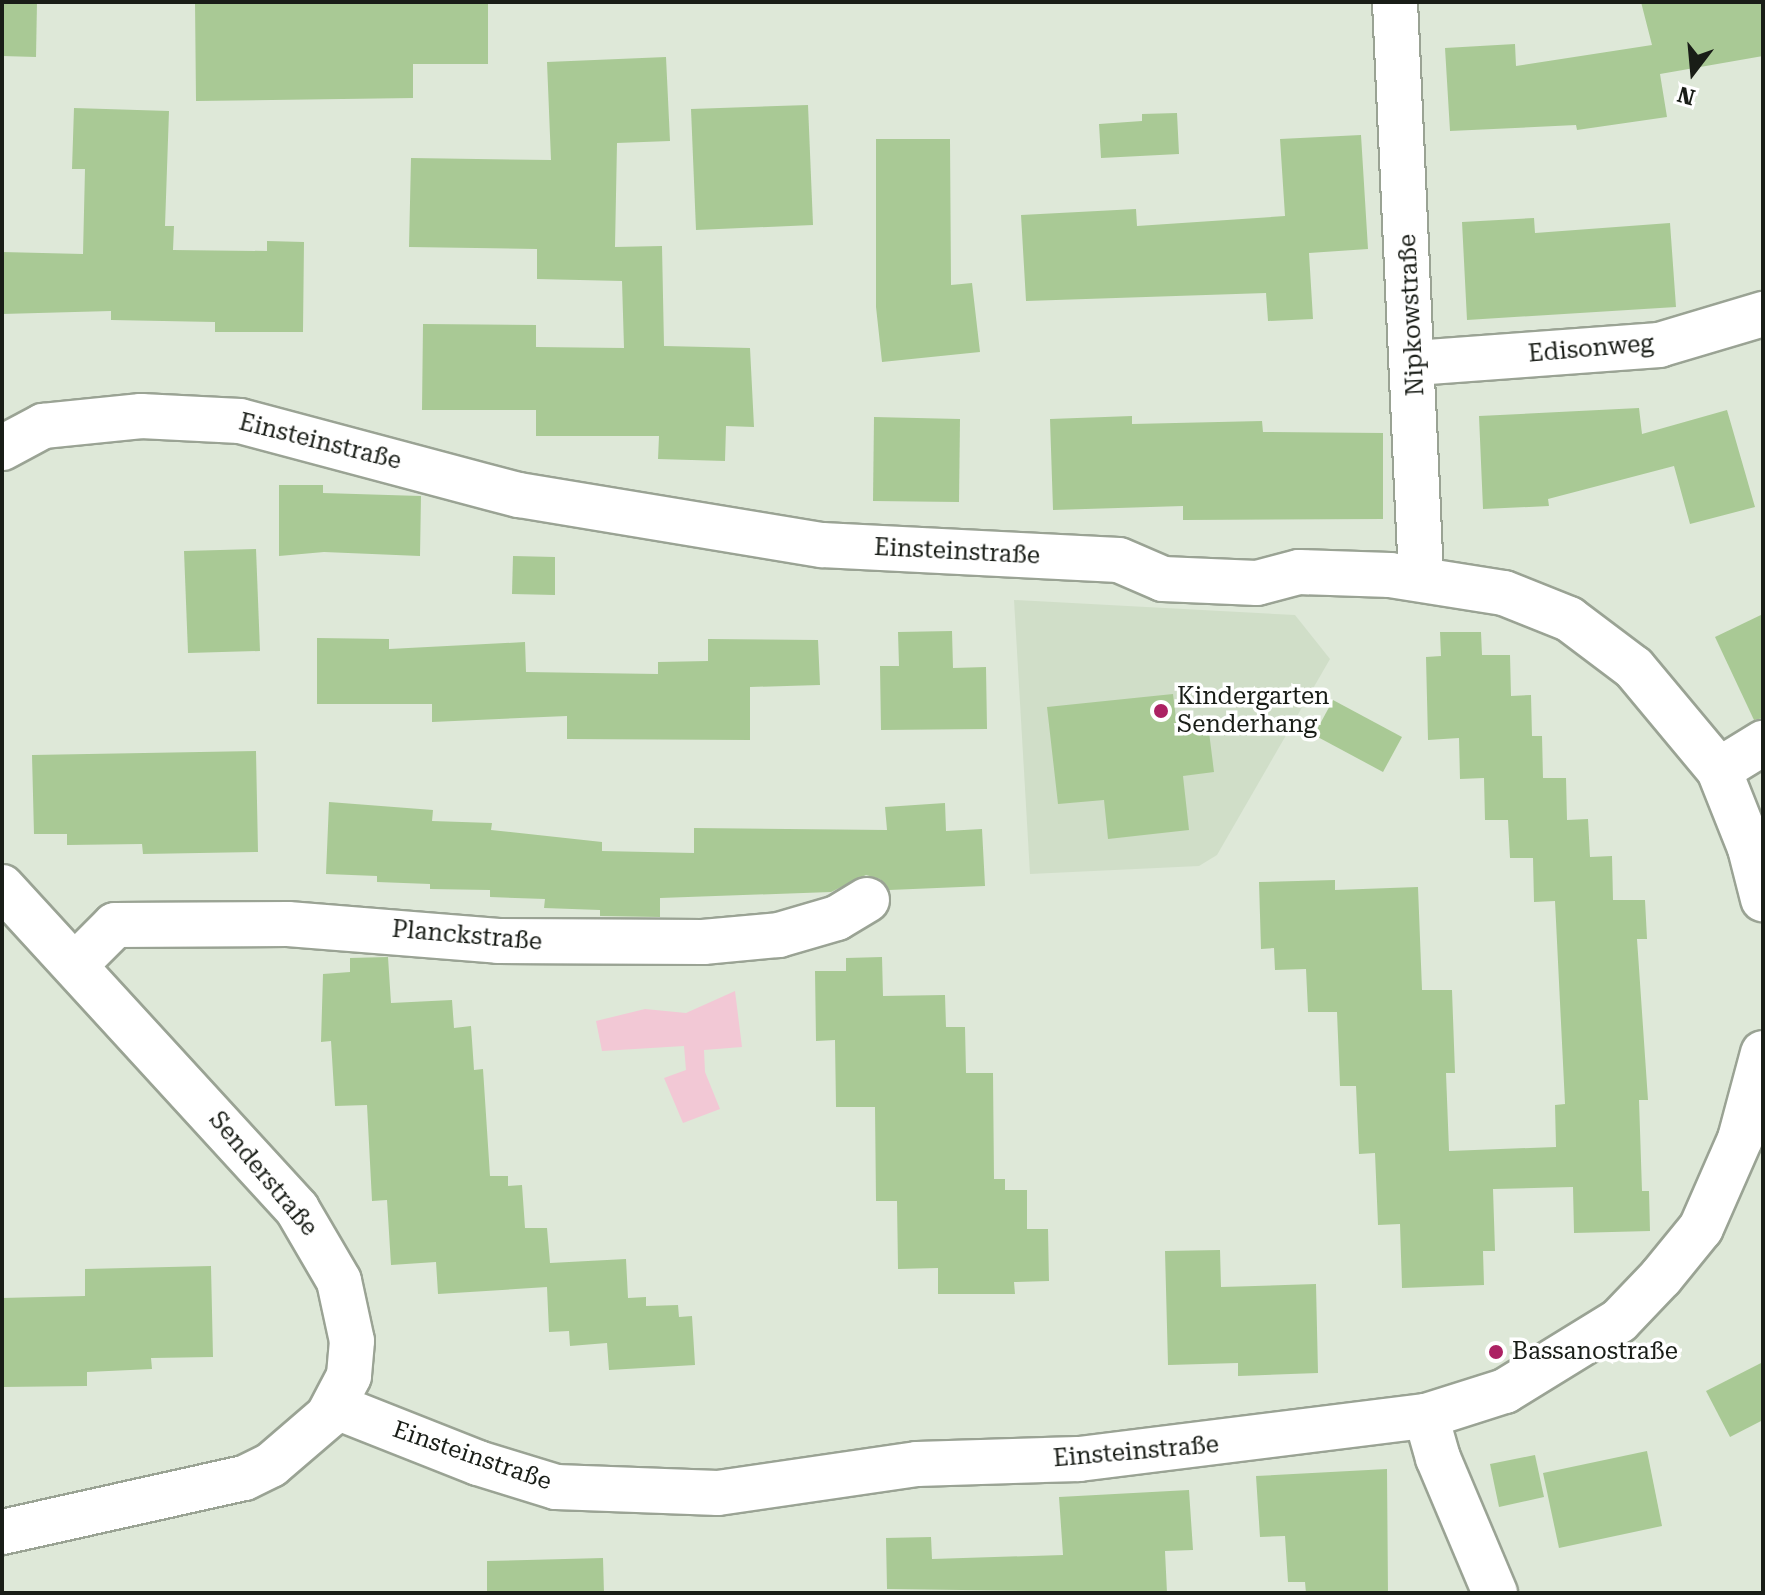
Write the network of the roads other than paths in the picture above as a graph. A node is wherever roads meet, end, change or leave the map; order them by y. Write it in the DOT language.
graph roads {
  1 [pos="1395,2"];
  2 [pos="1763,314"];
  3 [pos="1415,363"];
  4 [pos="2,448"];
  5 [pos="1421,577"];
  6 [pos="1763,743"];
  7 [pos="1719,770"];
  8 [pos="2,887"];
  9 [pos="1763,899"];
  10 [pos="867,900"];
  11 [pos="76,964"];
  12 [pos="1763,1053"];
  13 [pos="1752,1145"];
  14 [pos="334,1406"];
  15 [pos="1426,1416"];
  16 [pos="2,1532"];
  17 [pos="1495,1593"];
  1 -- 3 [label="street, Nipkowstraße"];
  2 -- 3 [label="street, Edisonweg"];
  3 -- 5 [label="street, Nipkowstraße"];
  4 -- 5 [label="street, Einsteinstraße"];
  5 -- 7 [label="street, Einsteinstraße"];
  6 -- 7 [label="street"];
  7 -- 9 [label="street, Einsteinstraße"];
  8 -- 11 [label="street, Senderstraße"];
  10 -- 11 [label="street, Planckstraße"];
  11 -- 14 [label="street, Senderstraße"];
  12 -- 13 [label="street, Einsteinstraße"];
  13 -- 15 [label="street, Einsteinstraße"];
  14 -- 15 [label="street, Einsteinstraße"];
  14 -- 16 [label="street, Senderstraße"];
  15 -- 17 [label="street"];
}
